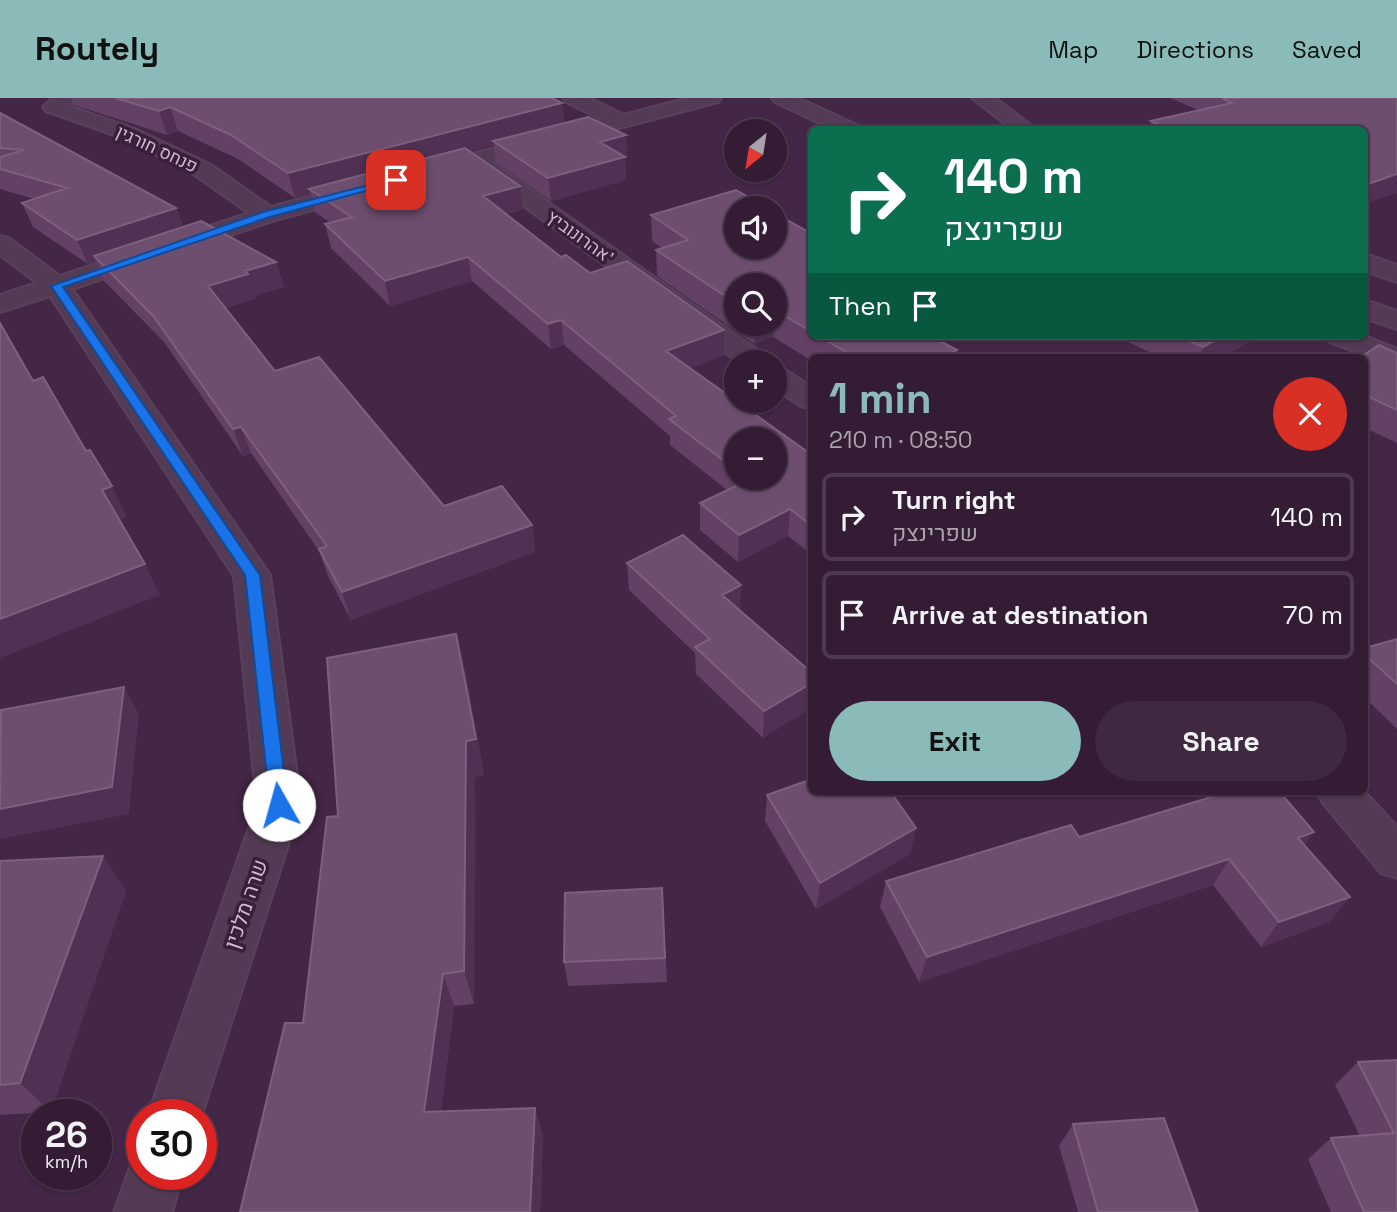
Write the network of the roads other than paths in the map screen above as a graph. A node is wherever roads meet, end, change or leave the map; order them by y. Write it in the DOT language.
graph roads {
  1 [pos="68,98"];
  2 [pos="573,98"];
  3 [pos="711,98"];
  4 [pos="782,98"];
  5 [pos="974,101"];
  6 [pos="619,120"];
  7 [pos="843,126"];
  8 [pos="995,126"];
  9 [pos="1020,126"];
  10 [pos="473,160"];
  11 [pos="409,177"];
  12 [pos="383,184"];
  13 [pos="267,215"];
  14 [pos="0,243"];
  15 [pos="1368,263"];
  16 [pos="1397,274"];
  17 [pos="57,286"];
  18 [pos="1368,292"];
  19 [pos="0,304"];
  20 [pos="1397,304"];
  21 [pos="1368,309"];
  22 [pos="1397,321"];
  23 [pos="1350,340"];
  24 [pos="739,350"];
  25 [pos="1397,359"];
  26 [pos="787,384"];
  27 [pos="808,397"];
  28 [pos="1341,795"];
  29 [pos="1397,859"];
  30 [pos="180,1099"];
  31 [pos="150,1190"];
  32 [pos="143,1212"];
  1 -- 13 [label="street, פנחס חורגין"];
  2 -- 6 [label="street"];
  3 -- 6 [label="street"];
  4 -- 7 [label="street"];
  5 -- 8 [label="street"];
  5 -- 9 [label="street"];
  6 -- 10 [label="street"];
  10 -- 11 [label="street"];
  10 -- 24 [label="street, אהרונוביץ'"];
  12 -- 13 [label="street"];
  13 -- 17 [label="street"];
  14 -- 17 [label="street, שרה מלכין"];
  15 -- 16 [label="street"];
  17 -- 19 [label="street"];
  17 -- 30 [label="street, שרה מלכין"];
  18 -- 20 [label="street"];
  21 -- 22 [label="street"];
  23 -- 25 [label="street"];
  26 -- 27 [label="street"];
  28 -- 29 [label="street"];
  31 -- 32 [label="street"];
}
